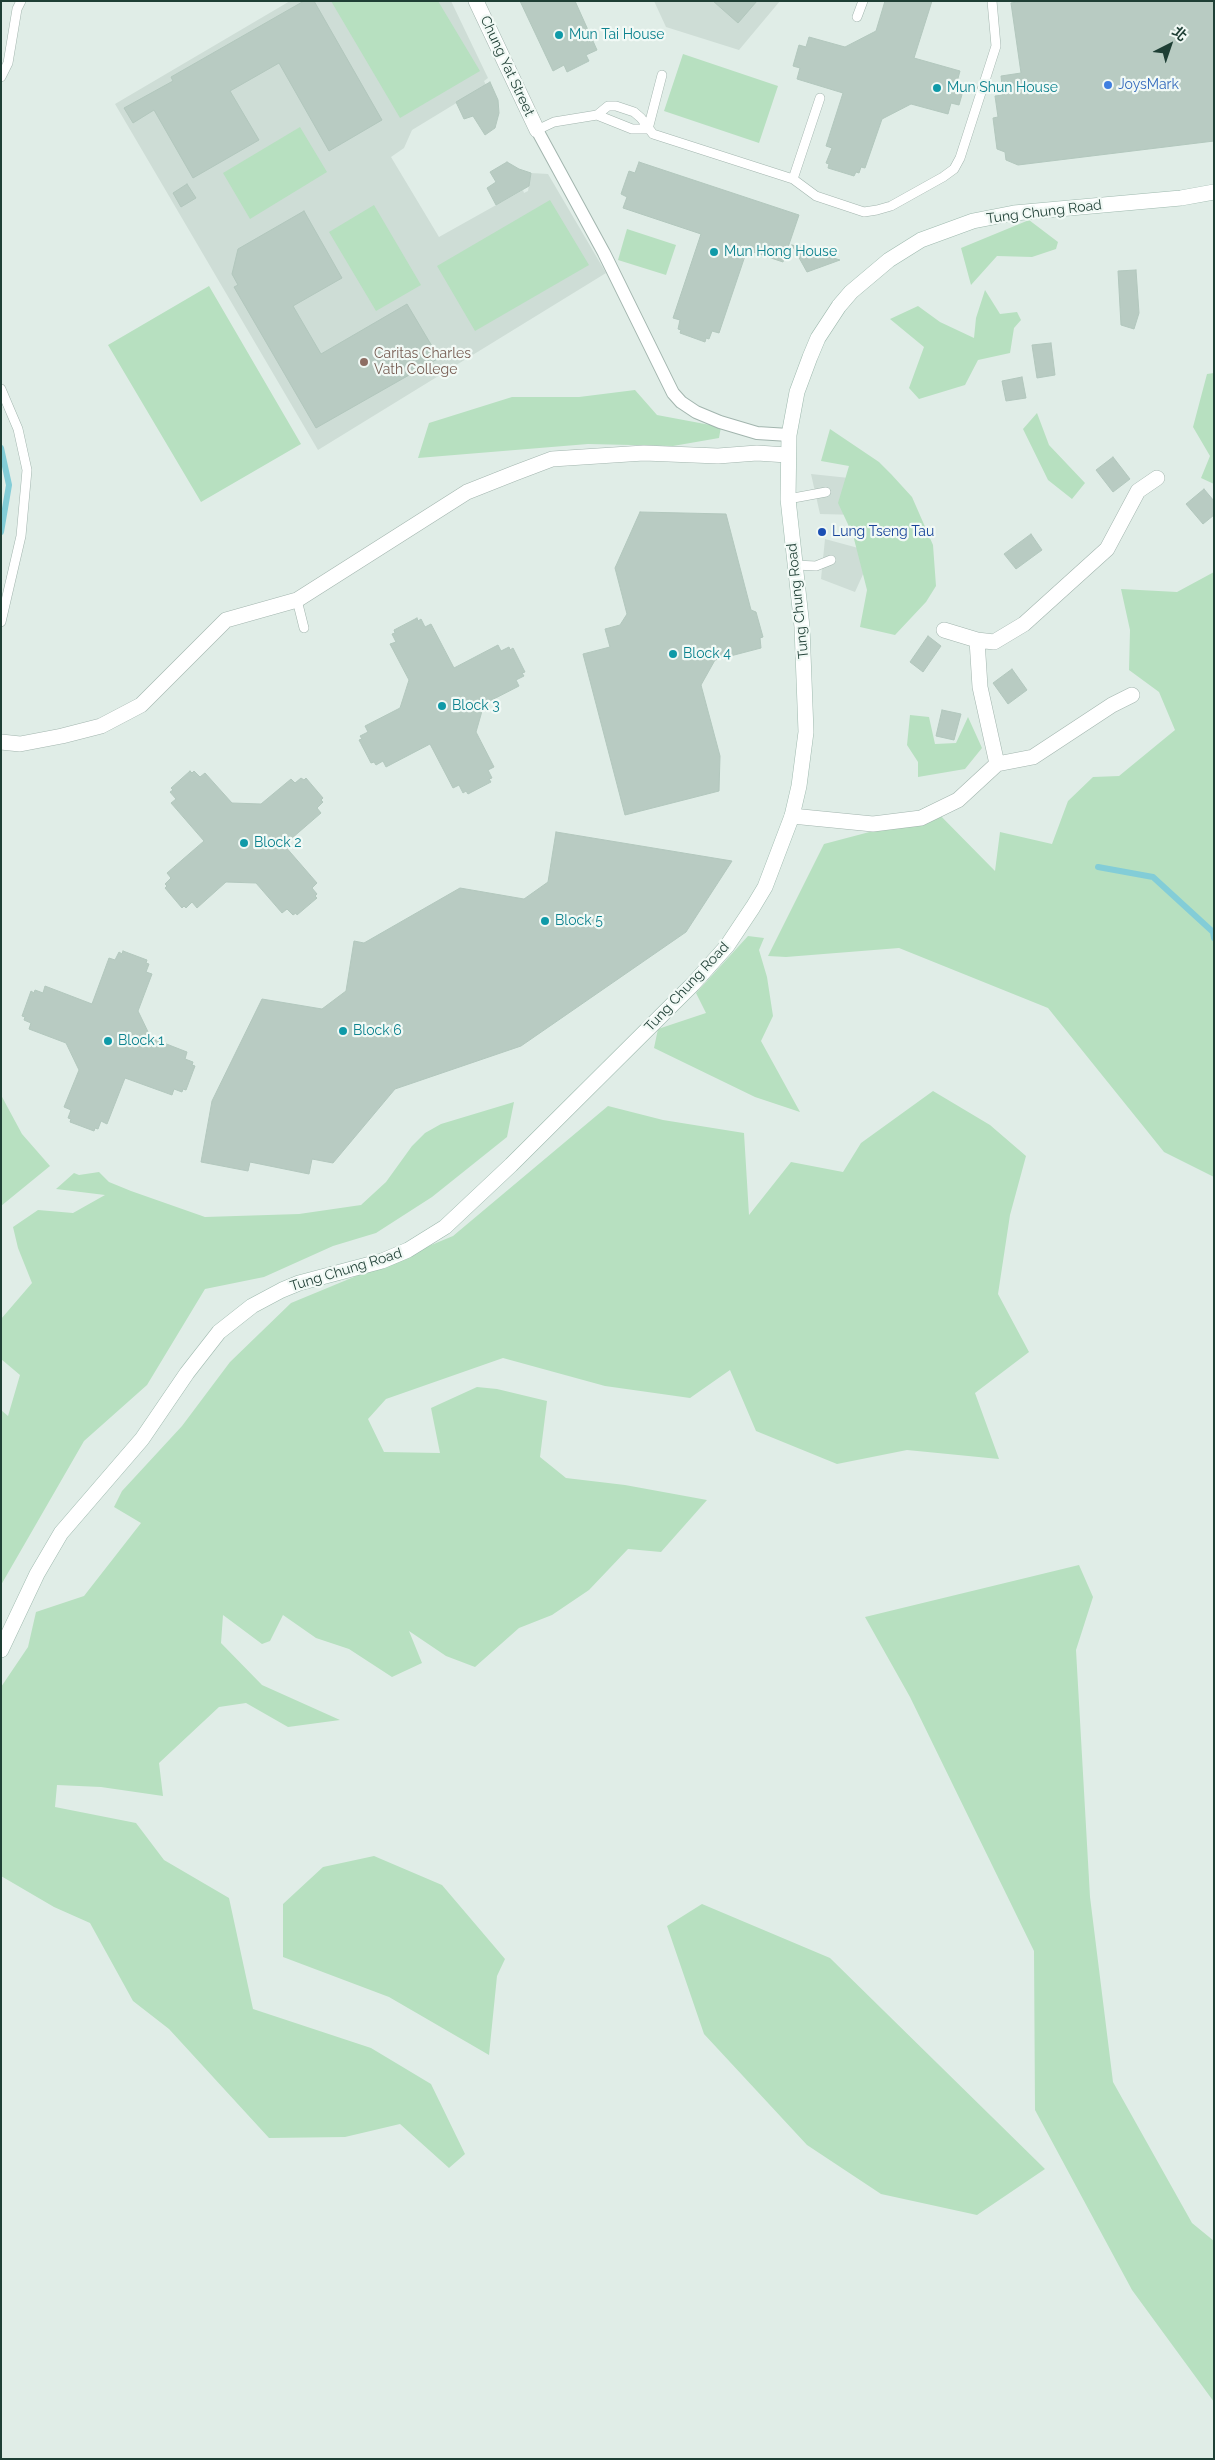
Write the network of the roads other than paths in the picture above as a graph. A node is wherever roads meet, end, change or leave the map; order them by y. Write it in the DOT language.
graph roads {
  1 [pos="21,1"];
  2 [pos="476,1"];
  3 [pos="862,1"];
  4 [pos="992,1"];
  5 [pos="857,17"];
  6 [pos="662,75"];
  7 [pos="1,77"];
  8 [pos="820,98"];
  9 [pos="597,115"];
  10 [pos="648,129"];
  11 [pos="537,130"];
  12 [pos="793,179"];
  13 [pos="1214,192"];
  14 [pos="1,389"];
  15 [pos="789,435"];
  16 [pos="787,455"];
  17 [pos="1157,478"];
  18 [pos="826,492"];
  19 [pos="788,499"];
  20 [pos="831,560"];
  21 [pos="795,565"];
  22 [pos="297,600"];
  23 [pos="1,622"];
  24 [pos="304,628"];
  25 [pos="944,630"];
  26 [pos="977,640"];
  27 [pos="1132,695"];
  28 [pos="1,742"];
  29 [pos="997,764"];
  30 [pos="792,816"];
  31 [pos="1,1650"];
  1 -- 7 [label="lane"];
  2 -- 11 [label="main road, Chung Yat Street"];
  3 -- 5 [label="lane"];
  4 -- 12 [label="lane"];
  6 -- 10 [label="lane"];
  8 -- 12 [label="lane"];
  9 -- 10 [label="lane"];
  9 -- 10 [label="lane"];
  9 -- 11 [label="lane"];
  10 -- 12 [label="lane"];
  11 -- 15 [label="street"];
  13 -- 15 [label="main road, Tung Chung Road"];
  14 -- 23 [label="lane"];
  15 -- 16 [label="main road, Tung Chung Road"];
  16 -- 19 [label="main road, Tung Chung Road"];
  16 -- 22 [label="main road"];
  17 -- 26 [label="main road"];
  18 -- 19 [label="lane"];
  19 -- 21 [label="main road, Tung Chung Road"];
  20 -- 21 [label="lane"];
  21 -- 30 [label="main road, Tung Chung Road"];
  22 -- 24 [label="lane"];
  22 -- 28 [label="main road"];
  25 -- 26 [label="main road"];
  26 -- 29 [label="main road"];
  27 -- 29 [label="main road"];
  29 -- 30 [label="main road"];
  30 -- 31 [label="main road, Tung Chung Road"];
}
